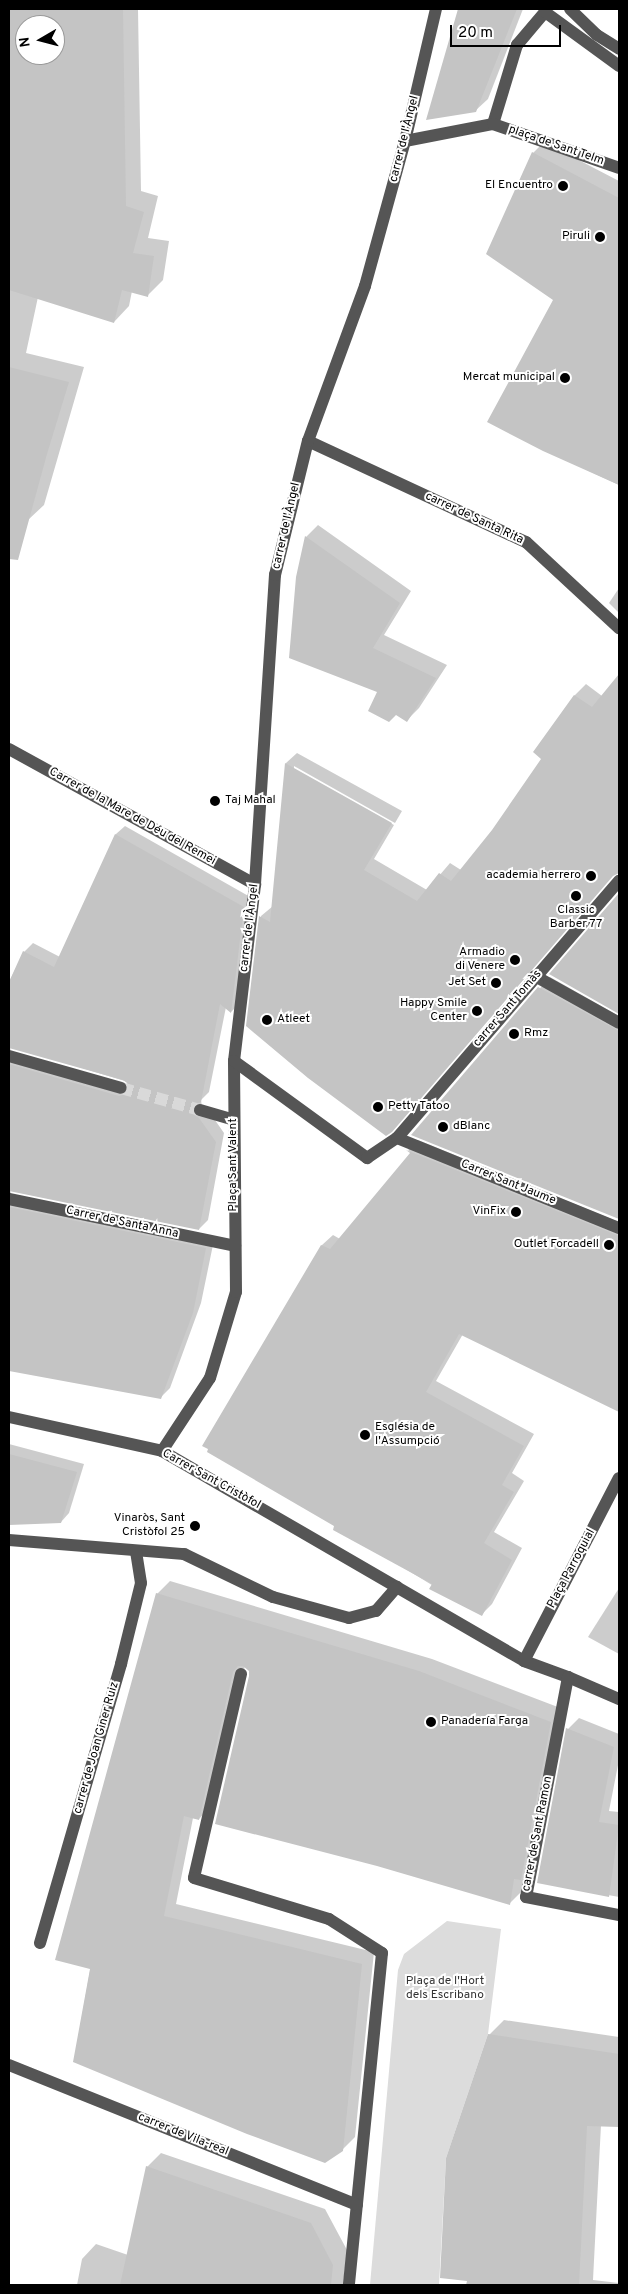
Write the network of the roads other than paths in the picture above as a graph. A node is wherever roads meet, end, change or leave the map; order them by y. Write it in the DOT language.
graph roads {
  1 [pos="436,9"];
  2 [pos="570,9"];
  3 [pos="619,49"];
  4 [pos="619,66"];
  5 [pos="493,124"];
  6 [pos="405,141"];
  7 [pos="619,168"];
  8 [pos="308,441"];
  9 [pos="619,628"];
  10 [pos="9,749"];
  11 [pos="619,880"];
  12 [pos="255,884"];
  13 [pos="536,976"];
  14 [pos="619,1023"];
  15 [pos="9,1056"];
  16 [pos="234,1061"];
  17 [pos="121,1088"];
  18 [pos="200,1110"];
  19 [pos="234,1120"];
  20 [pos="397,1138"];
  21 [pos="9,1199"];
  22 [pos="619,1228"];
  23 [pos="235,1246"];
  24 [pos="9,1417"];
  25 [pos="162,1451"];
  26 [pos="619,1478"];
  27 [pos="9,1540"];
  28 [pos="136,1551"];
  29 [pos="397,1587"];
  30 [pos="524,1661"];
  31 [pos="241,1674"];
  32 [pos="568,1677"];
  33 [pos="619,1700"];
  34 [pos="619,1915"];
  35 [pos="40,1943"];
  36 [pos="9,2065"];
  37 [pos="357,2205"];
  38 [pos="349,2285"];
  1 -- 6 [label="street, carrer de l'Àngel"];
  2 -- 3 [label="street"];
  4 -- 5 [label="street, plaça de Sant Telm"];
  5 -- 6 [label="street, plaça de Sant Telm"];
  5 -- 7 [label="street, plaça de Sant Telm"];
  6 -- 8 [label="street, carrer de l'Àngel"];
  8 -- 9 [label="street, carrer de Santa Rita"];
  8 -- 12 [label="street, carrer de l'Àngel"];
  10 -- 12 [label="street, Carrer de la Mare de Déu del Remei"];
  11 -- 13 [label="street, carrer Sant Tomàs"];
  12 -- 16 [label="street, carrer de l'Àngel"];
  13 -- 14 [label="street"];
  13 -- 20 [label="street, carrer Sant Tomàs"];
  15 -- 17 [label="street"];
  16 -- 19 [label="street, Plaça Sant Valent"];
  16 -- 20 [label="street"];
  18 -- 19 [label="street"];
  19 -- 23 [label="street, Plaça Sant Valent"];
  20 -- 22 [label="street, Carrer Sant Jaume"];
  21 -- 23 [label="street, Carrer de Santa Anna"];
  23 -- 25 [label="street, Plaça Sant Valent"];
  24 -- 25 [label="street, Carrer Sant Cristòfol"];
  25 -- 29 [label="street, Carrer Sant Cristòfol"];
  26 -- 30 [label="street, Plaça Parroquial"];
  27 -- 28 [label="street"];
  28 -- 29 [label="street"];
  28 -- 35 [label="street, carrer de Joan Giner Ruiz"];
  29 -- 30 [label="street, Carrer Sant Cristòfol"];
  30 -- 32 [label="street, Carrer Sant Cristòfol"];
  31 -- 37 [label="street"];
  32 -- 33 [label="street, Carrer Sant Cristòfol"];
  32 -- 34 [label="street, carrer de Sant Ramon"];
  36 -- 37 [label="street, carrer de Vila-real"];
  37 -- 38 [label="street"];
}
